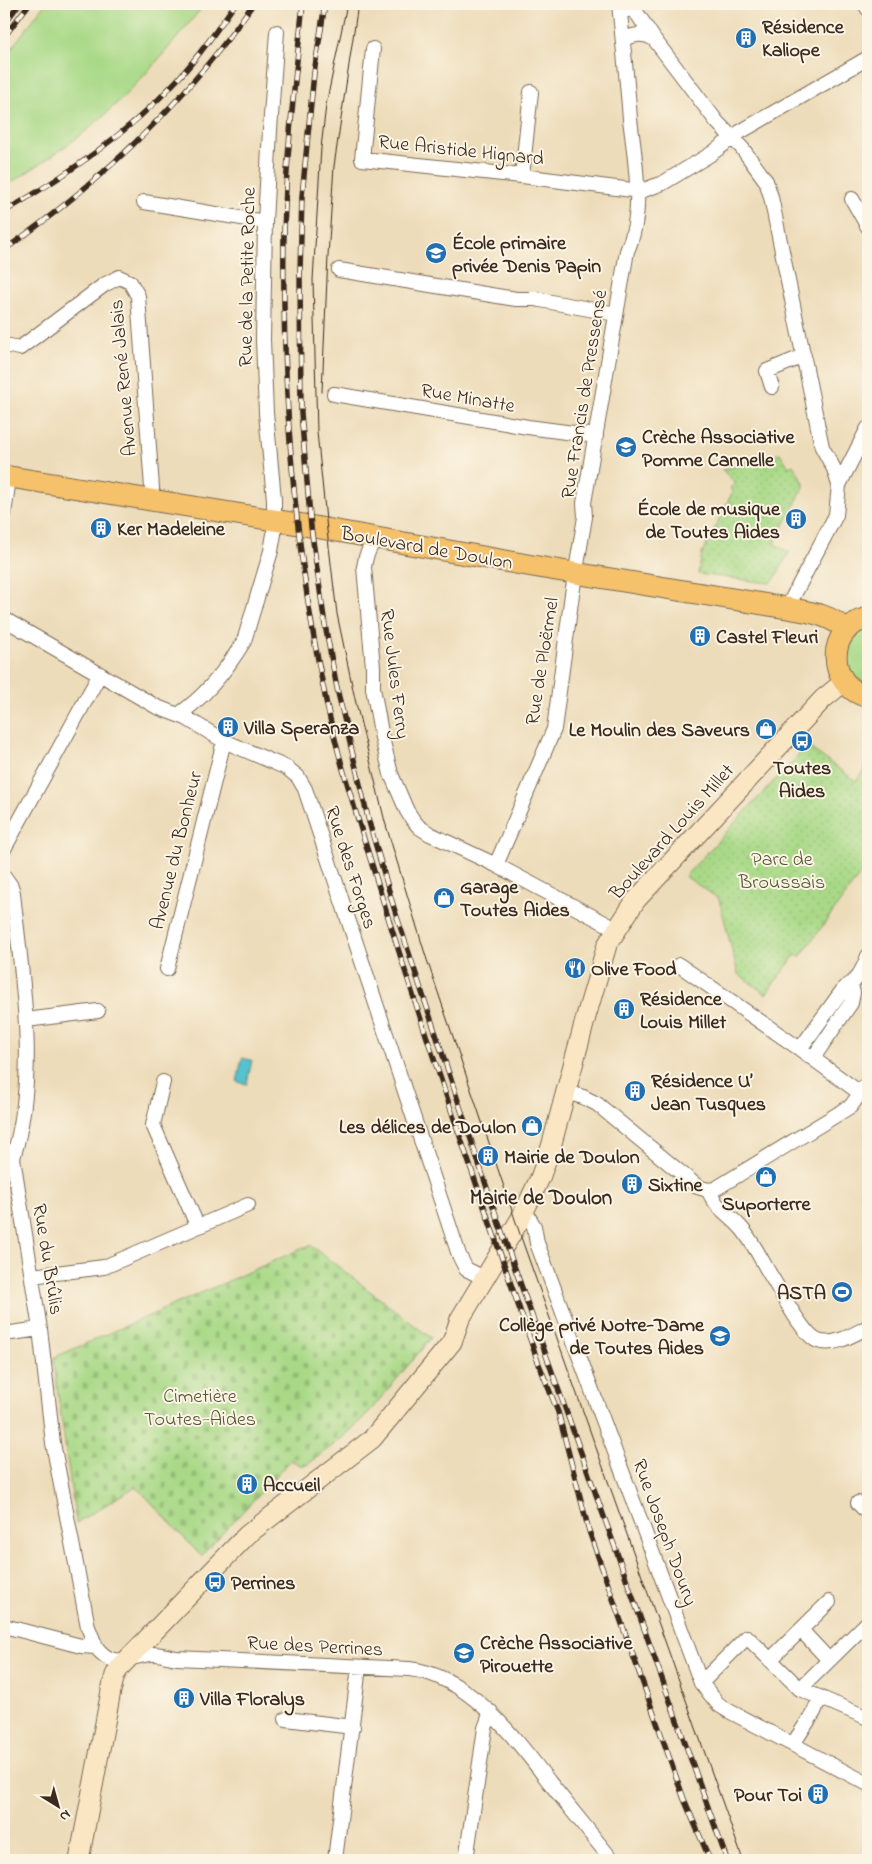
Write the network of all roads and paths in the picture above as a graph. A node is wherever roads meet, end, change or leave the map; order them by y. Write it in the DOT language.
graph roads {
  1 [pos="619,4"];
  2 [pos="865,4"];
  3 [pos="868,9"];
  4 [pos="277,32"];
  5 [pos="623,39"];
  6 [pos="654,39"];
  7 [pos="373,49"];
  8 [pos="868,58"];
  9 [pos="531,92"];
  10 [pos="733,137"];
  11 [pos="522,176"];
  12 [pos="636,190"];
  13 [pos="852,199"];
  14 [pos="144,202"];
  15 [pos="265,222"];
  16 [pos="868,227"];
  17 [pos="339,270"];
  18 [pos="616,314"];
  19 [pos="4,346"];
  20 [pos="804,356"];
  21 [pos="772,387"];
  22 [pos="334,394"];
  23 [pos="596,436"];
  24 [pos="866,436"];
  25 [pos="6,477"];
  26 [pos="839,485"];
  27 [pos="150,501"];
  28 [pos="4,514"];
  29 [pos="274,522"];
  30 [pos="374,538"];
  31 [pos="576,573"];
  32 [pos="787,608"];
  33 [pos="868,618"];
  34 [pos="4,619"];
  35 [pos="846,630"];
  36 [pos="100,674"];
  37 [pos="844,682"];
  38 [pos="868,697"];
  39 [pos="178,715"];
  40 [pos="224,741"];
  41 [pos="4,848"];
  42 [pos="496,865"];
  43 [pos="4,876"];
  44 [pos="616,929"];
  45 [pos="868,956"];
  46 [pos="679,964"];
  47 [pos="167,969"];
  48 [pos="851,985"];
  49 [pos="98,1011"];
  50 [pos="26,1020"];
  51 [pos="800,1049"];
  52 [pos="813,1058"];
  53 [pos="163,1082"];
  54 [pos="864,1087"];
  55 [pos="566,1092"];
  56 [pos="8,1159"];
  57 [pos="708,1190"];
  58 [pos="248,1205"];
  59 [pos="525,1211"];
  60 [pos="197,1225"];
  61 [pos="32,1276"];
  62 [pos="484,1278"];
  63 [pos="868,1327"];
  64 [pos="40,1329"];
  65 [pos="4,1334"];
  66 [pos="828,1602"];
  67 [pos="868,1622"];
  68 [pos="4,1626"];
  69 [pos="801,1630"];
  70 [pos="96,1646"];
  71 [pos="126,1660"];
  72 [pos="770,1660"];
  73 [pos="829,1660"];
  74 [pos="359,1667"];
  75 [pos="701,1683"];
  76 [pos="800,1689"];
  77 [pos="820,1697"];
  78 [pos="492,1712"];
  79 [pos="868,1718"];
  80 [pos="286,1719"];
  81 [pos="353,1727"];
  82 [pos="793,1744"];
  83 [pos="868,1784"];
  84 [pos="79,1860"];
  85 [pos="335,1860"];
  86 [pos="466,1860"];
  87 [pos="612,1860"];
  1 -- 5 [label="street, Rue Francis de Pressensé"];
  1 -- 6 [label="street"];
  2 -- 3 [label="street"];
  4 -- 15 [label="street, Rue de la Petite Roche"];
  5 -- 6 [label="street"];
  5 -- 12 [label="street, Rue Francis de Pressensé"];
  6 -- 10 [label="street"];
  7 -- 11 [label="street, Rue Aristide Hignard"];
  8 -- 10 [label="street"];
  9 -- 11 [label="street"];
  10 -- 12 [label="street"];
  10 -- 20 [label="street"];
  11 -- 12 [label="street, Rue Aristide Hignard"];
  12 -- 18 [label="street, Rue Francis de Pressensé"];
  13 -- 16 [label="street"];
  14 -- 15 [label="street"];
  15 -- 29 [label="street, Rue de la Petite Roche"];
  17 -- 18 [label="street"];
  18 -- 23 [label="street, Rue Francis de Pressensé"];
  19 -- 27 [label="street, Avenue René Jalais"];
  20 -- 21 [label="street"];
  20 -- 26 [label="street"];
  22 -- 23 [label="street, Rue Minatte"];
  23 -- 31 [label="street, Rue Francis de Pressensé"];
  24 -- 26 [label="street"];
  25 -- 27 [label="main road, Boulevard de Doulon"];
  25 -- 28 [label="street"];
  26 -- 32 [label="street"];
  27 -- 29 [label="main road, Boulevard de Doulon"];
  29 -- 30 [label="main road, Boulevard de Doulon"];
  29 -- 39 [label="street, Rue de la Petite Roche"];
  30 -- 31 [label="main road, Boulevard de Doulon"];
  30 -- 42 [label="street, Rue Jules Ferry"];
  31 -- 32 [label="main road, Boulevard de Doulon"];
  31 -- 42 [label="street, Rue de Ploërmel"];
  32 -- 35 [label="main road, Boulevard de Doulon"];
  33 -- 35 [label="main road"];
  34 -- 36 [label="street, Rue des Forges"];
  35 -- 37 [label="main road"];
  36 -- 39 [label="street, Rue des Forges"];
  36 -- 41 [label="street"];
  37 -- 38 [label="main road"];
  37 -- 44 [label="street, Boulevard Louis Millet"];
  39 -- 40 [label="street, Rue des Forges"];
  40 -- 47 [label="street, Avenue du Bonheur"];
  40 -- 62 [label="street, Rue des Forges"];
  42 -- 44 [label="street, Rue Jules Ferry"];
  43 -- 50 [label="street, Rue du Brûlis"];
  44 -- 55 [label="street, Boulevard Louis Millet"];
  45 -- 48 [label="street"];
  46 -- 51 [label="street"];
  48 -- 51 [label="street"];
  48 -- 52 [label="street"];
  49 -- 50 [label="street"];
  50 -- 56 [label="street, Rue du Brûlis"];
  51 -- 52 [label="street"];
  52 -- 54 [label="street"];
  53 -- 60 [label="street"];
  54 -- 57 [label="street"];
  55 -- 57 [label="street"];
  55 -- 59 [label="street, Boulevard Louis Millet"];
  56 -- 61 [label="street, Rue du Brûlis"];
  57 -- 63 [label="street"];
  58 -- 60 [label="street"];
  59 -- 62 [label="street, Boulevard Louis Millet"];
  59 -- 75 [label="street, Rue Joseph Doury"];
  60 -- 61 [label="street"];
  61 -- 64 [label="street, Rue du Brûlis"];
  62 -- 71 [label="street, Boulevard Louis Millet"];
  64 -- 65 [label="street"];
  64 -- 70 [label="street, Rue du Brûlis"];
  66 -- 69 [label="street"];
  67 -- 73 [label="street"];
  68 -- 70 [label="street"];
  69 -- 72 [label="street"];
  69 -- 73 [label="street"];
  70 -- 71 [label="street"];
  71 -- 74 [label="street, Rue des Perrines"];
  71 -- 84 [label="street, Boulevard Louis Millet"];
  72 -- 75 [label="street"];
  72 -- 76 [label="street"];
  73 -- 76 [label="street"];
  74 -- 78 [label="street, Rue des Perrines"];
  74 -- 81 [label="street"];
  75 -- 82 [label="street, Rue Joseph Doury"];
  76 -- 77 [label="street"];
  77 -- 79 [label="street"];
  77 -- 82 [label="street"];
  78 -- 86 [label="street"];
  78 -- 87 [label="street, Rue des Perrines"];
  80 -- 81 [label="street"];
  81 -- 85 [label="street"];
  82 -- 83 [label="street, Rue Joseph Doury"];
}
